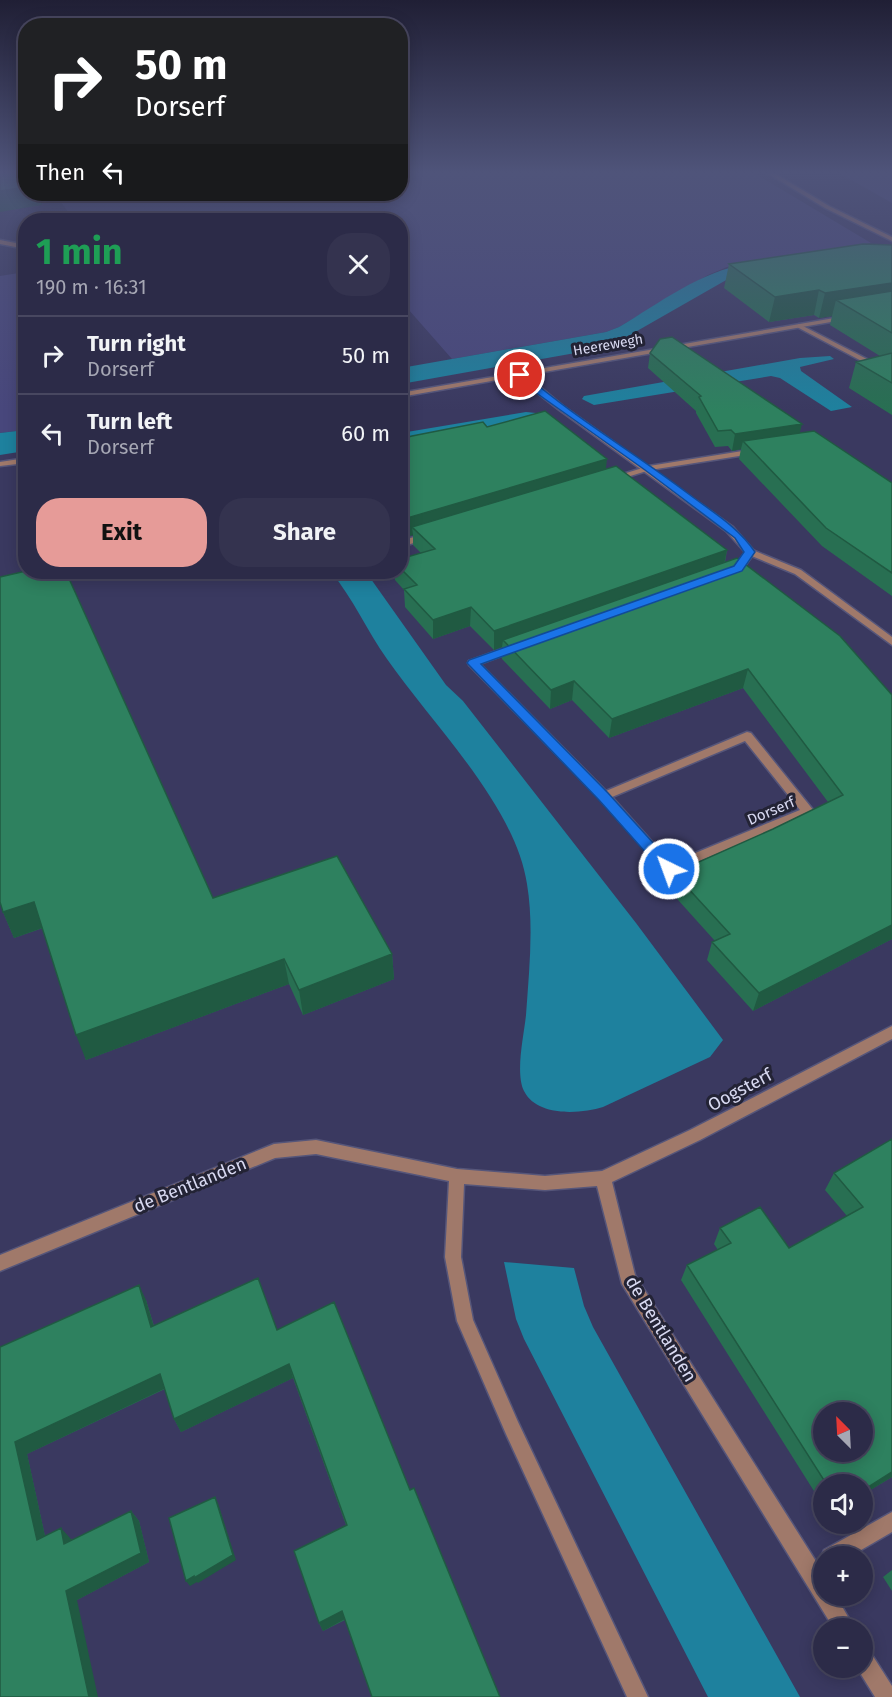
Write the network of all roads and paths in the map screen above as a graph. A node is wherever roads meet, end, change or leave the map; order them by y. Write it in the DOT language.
graph roads {
  1 [pos="855,317"];
  2 [pos="799,326"];
  3 [pos="520,375"];
  4 [pos="892,375"];
  5 [pos="408,394"];
  6 [pos="763,450"];
  7 [pos="18,461"];
  8 [pos="0,464"];
  9 [pos="648,468"];
  10 [pos="603,482"];
  11 [pos="434,534"];
  12 [pos="408,542"];
  13 [pos="750,552"];
  14 [pos="716,576"];
  15 [pos="892,642"];
  16 [pos="528,643"];
  17 [pos="604,796"];
  18 [pos="892,1032"];
  19 [pos="457,1176"];
  20 [pos="603,1178"];
  21 [pos="0,1263"];
  22 [pos="892,1521"];
  23 [pos="850,1546"];
  24 [pos="813,1560"];
  25 [pos="873,1675"];
  26 [pos="638,1697"];
  27 [pos="887,1697"];
  1 -- 2 [label="street, Heerewegh"];
  2 -- 3 [label="street, Heerewegh"];
  2 -- 4 [label="street"];
  3 -- 5 [label="street, Heerewegh"];
  3 -- 9 [label="street"];
  6 -- 9 [label="street"];
  7 -- 8 [label="street"];
  9 -- 10 [label="street"];
  9 -- 13 [label="street"];
  11 -- 12 [label="street"];
  13 -- 14 [label="street"];
  13 -- 15 [label="street"];
  16 -- 17 [label="street, Dorserf"];
  17 -- 17 [label="street, Dorserf"];
  18 -- 20 [label="street, Oogsterf"];
  19 -- 20 [label="street, de Bentlanden"];
  19 -- 21 [label="street, de Bentlanden"];
  19 -- 26 [label="street"];
  20 -- 24 [label="street, de Bentlanden"];
  22 -- 23 [label="street"];
  25 -- 27 [label="street"];
}
